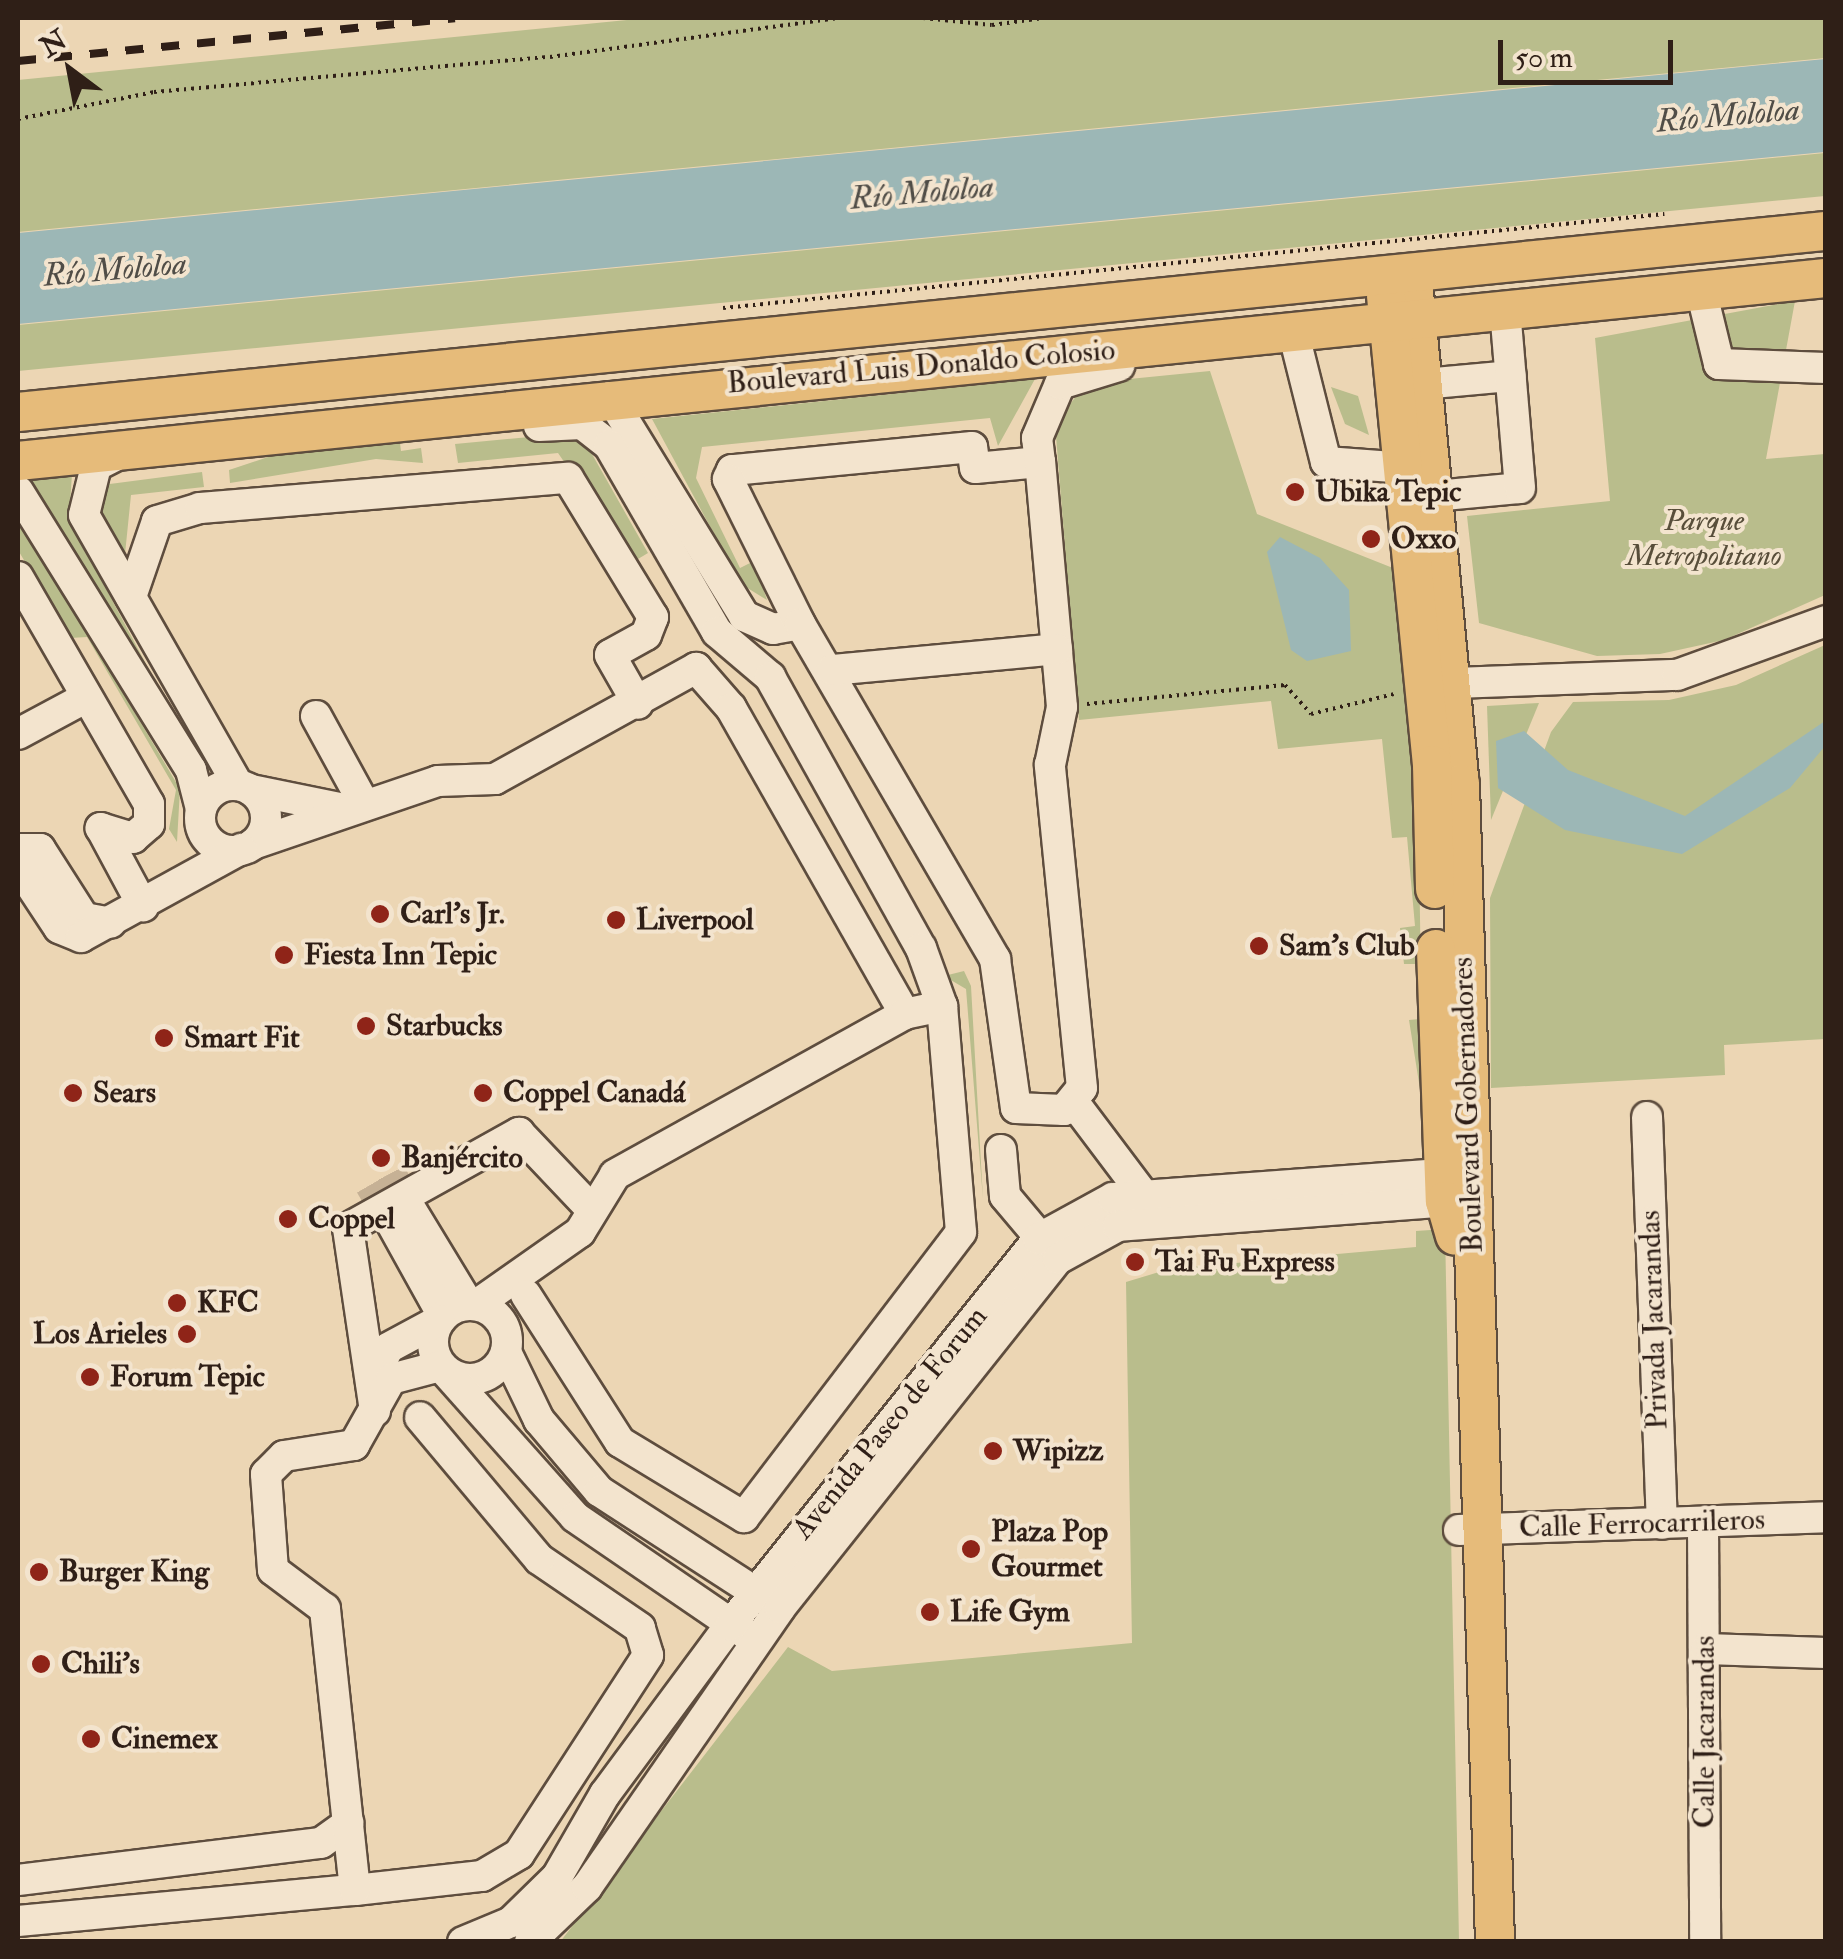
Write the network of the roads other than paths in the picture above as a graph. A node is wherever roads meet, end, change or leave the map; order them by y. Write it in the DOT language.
graph roads {
  1 [pos="1826,231"];
  2 [pos="1398,272"];
  3 [pos="1826,278"];
  4 [pos="1701,290"];
  5 [pos="1506,310"];
  6 [pos="958,318"];
  7 [pos="1403,320"];
  8 [pos="1293,331"];
  9 [pos="1158,344"];
  10 [pos="570,354"];
  11 [pos="1826,368"];
  12 [pos="1511,376"];
  13 [pos="1423,384"];
  14 [pos="610,397"];
  15 [pos="18,412"];
  16 [pos="433,416"];
  17 [pos="308,429"];
  18 [pos="132,449"];
  19 [pos="18,461"];
  20 [pos="1040,462"];
  21 [pos="1406,468"];
  22 [pos="18,491"];
  23 [pos="1436,496"];
  24 [pos="18,576"];
  25 [pos="130,598"];
  26 [pos="1826,621"];
  27 [pos="800,624"];
  28 [pos="716,637"];
  29 [pos="1057,650"];
  30 [pos="832,670"];
  31 [pos="703,674"];
  32 [pos="1438,684"];
  33 [pos="87,698"];
  34 [pos="638,704"];
  35 [pos="316,716"];
  36 [pos="18,734"];
  37 [pos="245,788"];
  38 [pos="355,806"];
  39 [pos="200,815"];
  40 [pos="247,846"];
  41 [pos="18,849"];
  42 [pos="18,866"];
  43 [pos="173,890"];
  44 [pos="143,906"];
  45 [pos="111,923"];
  46 [pos="942,1006"];
  47 [pos="905,1014"];
  48 [pos="1075,1104"];
  49 [pos="1647,1117"];
  50 [pos="1000,1150"];
  51 [pos="1457,1186"];
  52 [pos="1153,1208"];
  53 [pos="397,1209"];
  54 [pos="591,1209"];
  55 [pos="1048,1249"];
  56 [pos="539,1262"];
  57 [pos="526,1295"];
  58 [pos="457,1312"];
  59 [pos="406,1332"];
  60 [pos="507,1344"];
  61 [pos="440,1365"];
  62 [pos="373,1396"];
  63 [pos="420,1417"];
  64 [pos="1826,1517"];
  65 [pos="1703,1522"];
  66 [pos="1662,1524"];
  67 [pos="1471,1530"];
  68 [pos="768,1600"];
  69 [pos="730,1625"];
  70 [pos="757,1642"];
  71 [pos="1706,1649"];
  72 [pos="1826,1653"];
  73 [pos="349,1823"];
  74 [pos="18,1880"];
  75 [pos="354,1890"];
  76 [pos="18,1921"];
  77 [pos="463,1942"];
  78 [pos="530,1942"];
  79 [pos="1470,1942"];
  80 [pos="1495,1942"];
  81 [pos="1705,1942"];
  1 -- 2 [label="main road, Boulevard Luis Donaldo Colosio"];
  2 -- 6 [label="main road, Boulevard Luis Donaldo Colosio"];
  2 -- 7 [label="main road, Boulevard Gobernadores"];
  3 -- 4 [label="main road, Boulevard Luis Donaldo Colosio"];
  4 -- 5 [label="main road, Boulevard Luis Donaldo Colosio"];
  4 -- 11 [label="street"];
  5 -- 7 [label="main road, Boulevard Luis Donaldo Colosio"];
  5 -- 12 [label="street"];
  6 -- 10 [label="main road, Boulevard Luis Donaldo Colosio"];
  6 -- 14 [label="main road"];
  7 -- 8 [label="main road, Boulevard Luis Donaldo Colosio"];
  7 -- 13 [label="main road, Boulevard Gobernadores"];
  7 -- 21 [label="main road, Boulevard Gobernadores"];
  8 -- 9 [label="main road, Boulevard Luis Donaldo Colosio"];
  8 -- 21 [label="street"];
  9 -- 14 [label="main road, Boulevard Luis Donaldo Colosio"];
  9 -- 20 [label="street"];
  10 -- 15 [label="main road, Boulevard Luis Donaldo Colosio"];
  10 -- 17 [label="main road"];
  12 -- 13 [label="street"];
  12 -- 23 [label="street"];
  13 -- 23 [label="main road, Boulevard Gobernadores"];
  14 -- 16 [label="main road, Boulevard Luis Donaldo Colosio"];
  14 -- 27 [label="street"];
  16 -- 17 [label="main road, Boulevard Luis Donaldo Colosio"];
  16 -- 28 [label="street"];
  17 -- 18 [label="main road, Boulevard Luis Donaldo Colosio"];
  18 -- 19 [label="main road, Boulevard Luis Donaldo Colosio"];
  18 -- 25 [label="street"];
  20 -- 27 [label="street"];
  20 -- 29 [label="street"];
  21 -- 32 [label="main road, Boulevard Gobernadores"];
  22 -- 39 [label="street"];
  23 -- 32 [label="main road, Boulevard Gobernadores"];
  24 -- 33 [label="street"];
  25 -- 34 [label="street"];
  25 -- 37 [label="street"];
  26 -- 32 [label="street"];
  27 -- 30 [label="street"];
  28 -- 31 [label="street"];
  28 -- 46 [label="street"];
  29 -- 30 [label="street"];
  29 -- 48 [label="street"];
  30 -- 48 [label="street"];
  31 -- 34 [label="street"];
  31 -- 47 [label="street"];
  32 -- 51 [label="main road, Boulevard Gobernadores"];
  33 -- 36 [label="street"];
  33 -- 44 [label="street"];
  34 -- 38 [label="street"];
  35 -- 38 [label="street"];
  37 -- 38 [label="street"];
  37 -- 39 [label="street"];
  37 -- 40 [label="street"];
  38 -- 40 [label="street"];
  39 -- 40 [label="street"];
  39 -- 43 [label="street"];
  40 -- 43 [label="street"];
  41 -- 45 [label="street"];
  42 -- 45 [label="street"];
  43 -- 44 [label="street"];
  44 -- 45 [label="street"];
  46 -- 47 [label="street"];
  46 -- 57 [label="street"];
  47 -- 54 [label="street"];
  48 -- 52 [label="street"];
  49 -- 66 [label="street, Privada Jacarandas"];
  50 -- 55 [label="street"];
  51 -- 52 [label="street, Avenida Paseo de Forum"];
  51 -- 67 [label="main road, Boulevard Gobernadores"];
  52 -- 55 [label="street, Avenida Paseo de Forum"];
  53 -- 58 [label="street"];
  54 -- 56 [label="street"];
  54 -- 62 [label="street"];
  55 -- 68 [label="street, Avenida Paseo de Forum"];
  56 -- 57 [label="street"];
  56 -- 58 [label="street"];
  57 -- 60 [label="street"];
  58 -- 59 [label="street"];
  58 -- 60 [label="street"];
  58 -- 61 [label="street"];
  59 -- 61 [label="street"];
  59 -- 62 [label="street"];
  60 -- 61 [label="street"];
  60 -- 68 [label="street"];
  61 -- 62 [label="street"];
  61 -- 69 [label="street"];
  62 -- 73 [label="street"];
  63 -- 75 [label="street"];
  64 -- 65 [label="street, Calle Ferrocarrileros"];
  65 -- 66 [label="street, Calle Ferrocarrileros"];
  65 -- 71 [label="street, Calle Jacarandas"];
  66 -- 67 [label="street, Calle Ferrocarrileros"];
  67 -- 79 [label="main road, Boulevard Gobernadores"];
  67 -- 80 [label="main road, Boulevard Gobernadores"];
  68 -- 69 [label="street, Avenida Paseo de Forum"];
  68 -- 70 [label="street, Avenida Paseo de Forum"];
  69 -- 70 [label="street"];
  69 -- 77 [label="street, Avenida Paseo de Forum"];
  70 -- 78 [label="street, Avenida Paseo de Forum"];
  71 -- 72 [label="street"];
  71 -- 81 [label="street, Calle Jacarandas"];
  73 -- 74 [label="street"];
  73 -- 75 [label="street"];
  75 -- 76 [label="street"];
}
